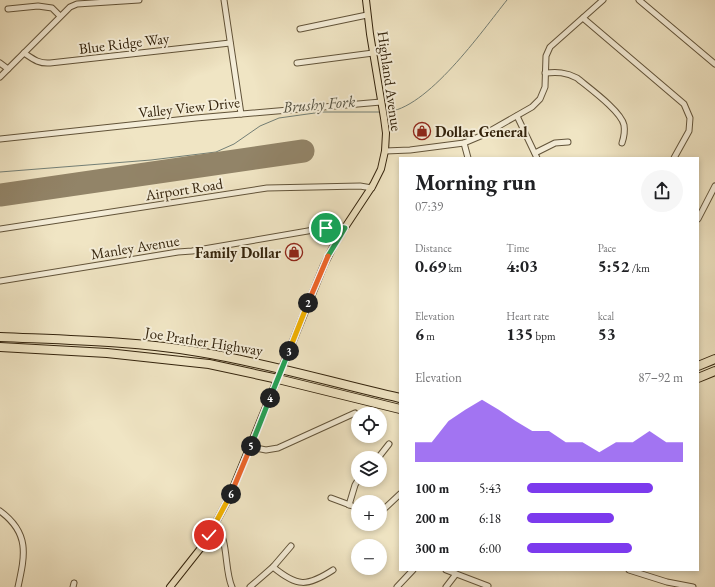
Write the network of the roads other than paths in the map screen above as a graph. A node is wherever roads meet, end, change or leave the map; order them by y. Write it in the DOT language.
graph roads {
  1 [pos="139,0"];
  2 [pos="224,0"];
  3 [pos="366,0"];
  4 [pos="603,0"];
  5 [pos="639,0"];
  6 [pos="8,9"];
  7 [pos="368,15"];
  8 [pos="60,16"];
  9 [pos="583,18"];
  10 [pos="300,29"];
  11 [pos="230,43"];
  12 [pos="24,53"];
  13 [pos="373,54"];
  14 [pos="0,63"];
  15 [pos="297,63"];
  16 [pos="715,64"];
  17 [pos="8,69"];
  18 [pos="545,73"];
  19 [pos="0,77"];
  20 [pos="382,104"];
  21 [pos="241,114"];
  22 [pos="517,116"];
  23 [pos="0,139"];
  24 [pos="568,142"];
  25 [pos="464,143"];
  26 [pos="622,143"];
  27 [pos="385,151"];
  28 [pos="536,155"];
  29 [pos="468,157"];
  30 [pos="675,157"];
  31 [pos="715,186"];
  32 [pos="372,188"];
  33 [pos="699,217"];
  34 [pos="345,228"];
  35 [pos="0,229"];
  36 [pos="0,281"];
  37 [pos="0,337"];
  38 [pos="0,347"];
  39 [pos="715,359"];
  40 [pos="699,366"];
  41 [pos="282,368"];
  42 [pos="715,372"];
  43 [pos="699,378"];
  44 [pos="278,379"];
  45 [pos="399,398"];
  46 [pos="399,409"];
  47 [pos="351,415"];
  48 [pos="389,444"];
  49 [pos="251,447"];
  50 [pos="384,451"];
  51 [pos="354,487"];
  52 [pos="399,495"];
  53 [pos="331,498"];
  54 [pos="349,505"];
  55 [pos="387,506"];
  56 [pos="0,511"];
  57 [pos="215,525"];
  58 [pos="291,546"];
  59 [pos="273,567"];
  60 [pos="333,570"];
  61 [pos="413,571"];
  62 [pos="448,571"];
  63 [pos="632,571"];
  64 [pos="456,574"];
  65 [pos="488,586"];
  66 [pos="18,587"];
  67 [pos="170,587"];
  68 [pos="232,587"];
  69 [pos="250,587"];
  70 [pos="397,587"];
  71 [pos="446,587"];
  72 [pos="694,587"];
  1 -- 8 [label="street"];
  2 -- 11 [label="street"];
  3 -- 7 [label="main road, Highland Avenue"];
  4 -- 9 [label="street"];
  5 -- 16 [label="street"];
  6 -- 8 [label="street"];
  7 -- 10 [label="street"];
  7 -- 13 [label="main road, Highland Avenue"];
  8 -- 12 [label="street"];
  9 -- 18 [label="street"];
  9 -- 30 [label="street"];
  11 -- 12 [label="street, Blue Ridge Way"];
  11 -- 21 [label="street"];
  12 -- 17 [label="street"];
  13 -- 15 [label="street"];
  13 -- 20 [label="main road, Highland Avenue"];
  14 -- 17 [label="street"];
  17 -- 19 [label="street"];
  18 -- 22 [label="street"];
  18 -- 26 [label="street"];
  20 -- 21 [label="street, Valley View Drive"];
  20 -- 27 [label="main road, Highland Avenue"];
  21 -- 23 [label="street, Valley View Drive"];
  22 -- 25 [label="street"];
  22 -- 28 [label="street"];
  24 -- 28 [label="street"];
  25 -- 27 [label="street"];
  25 -- 29 [label="street"];
  27 -- 32 [label="main road, Highland Avenue"];
  31 -- 33 [label="street"];
  32 -- 34 [label="main road, Highland Avenue"];
  32 -- 35 [label="street, Airport Road"];
  34 -- 36 [label="street, Manley Avenue"];
  34 -- 41 [label="main road, Highland Avenue"];
  37 -- 41 [label="highway, Joe Prather Highway"];
  38 -- 44 [label="highway, Joe Prather Highway"];
  39 -- 40 [label="highway"];
  41 -- 44 [label="main road, Highland Avenue"];
  41 -- 45 [label="highway, Joe Prather Highway"];
  42 -- 43 [label="highway"];
  44 -- 46 [label="highway, Joe Prather Highway"];
  44 -- 49 [label="main road, Highland Avenue"];
  47 -- 49 [label="street"];
  48 -- 50 [label="street"];
  49 -- 57 [label="main road, Highland Avenue"];
  51 -- 54 [label="street"];
  52 -- 55 [label="street"];
  53 -- 54 [label="street"];
  56 -- 66 [label="street"];
  57 -- 67 [label="main road, Highland Avenue"];
  57 -- 68 [label="street"];
  58 -- 59 [label="street"];
  59 -- 60 [label="street"];
  59 -- 69 [label="street"];
  61 -- 70 [label="street"];
  62 -- 64 [label="street"];
  63 -- 72 [label="street"];
  64 -- 65 [label="street"];
  64 -- 71 [label="street"];
}
